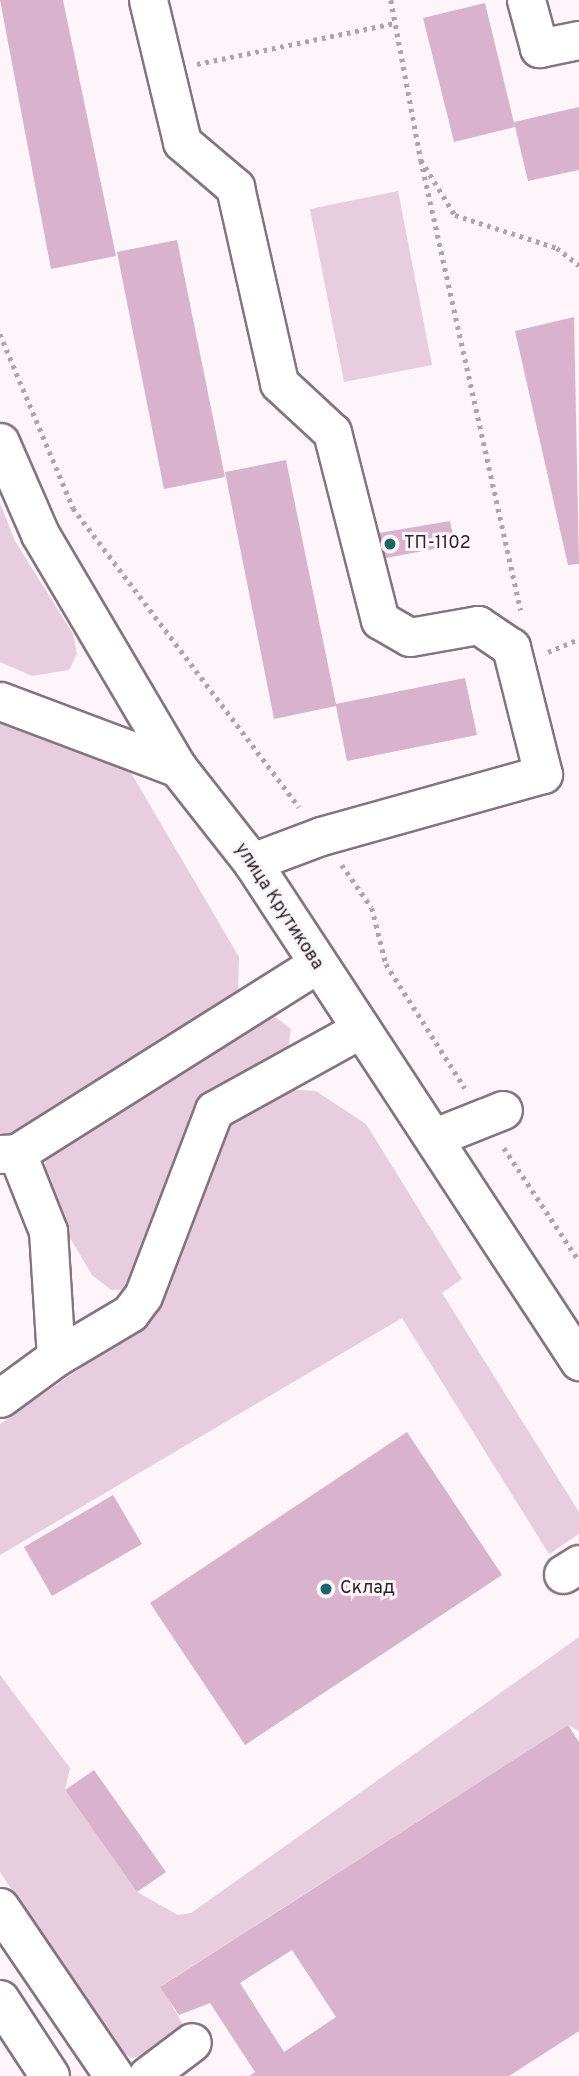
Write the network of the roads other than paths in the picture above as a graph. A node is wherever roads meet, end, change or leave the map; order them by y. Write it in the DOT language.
graph roads {
  1 [pos="148,0"];
  2 [pos="526,0"];
  3 [pos="579,40"];
  4 [pos="0,442"];
  5 [pos="0,701"];
  6 [pos="178,768"];
  7 [pos="252,862"];
  8 [pos="316,965"];
  9 [pos="361,1029"];
  10 [pos="494,1114"];
  11 [pos="435,1137"];
  12 [pos="8,1154"];
  13 [pos="56,1357"];
  14 [pos="579,1361"];
  15 [pos="0,1398"];
  16 [pos="0,1908"];
  17 [pos="0,2000"];
  18 [pos="192,2042"];
  19 [pos="50,2076"];
  20 [pos="114,2076"];
  21 [pos="147,2076"];
  1 -- 7 [label="street"];
  2 -- 3 [label="street"];
  4 -- 6 [label="street, улица Крутикова"];
  5 -- 6 [label="street"];
  6 -- 7 [label="street, улица Крутикова"];
  7 -- 8 [label="street, улица Крутикова"];
  8 -- 9 [label="street, улица Крутикова"];
  8 -- 12 [label="street"];
  9 -- 11 [label="street, улица Крутикова"];
  9 -- 13 [label="street"];
  10 -- 11 [label="street"];
  11 -- 14 [label="street, улица Крутикова"];
  12 -- 13 [label="street"];
  13 -- 15 [label="street"];
  16 -- 20 [label="main road"];
  17 -- 19 [label="main road"];
  18 -- 21 [label="street"];
}
